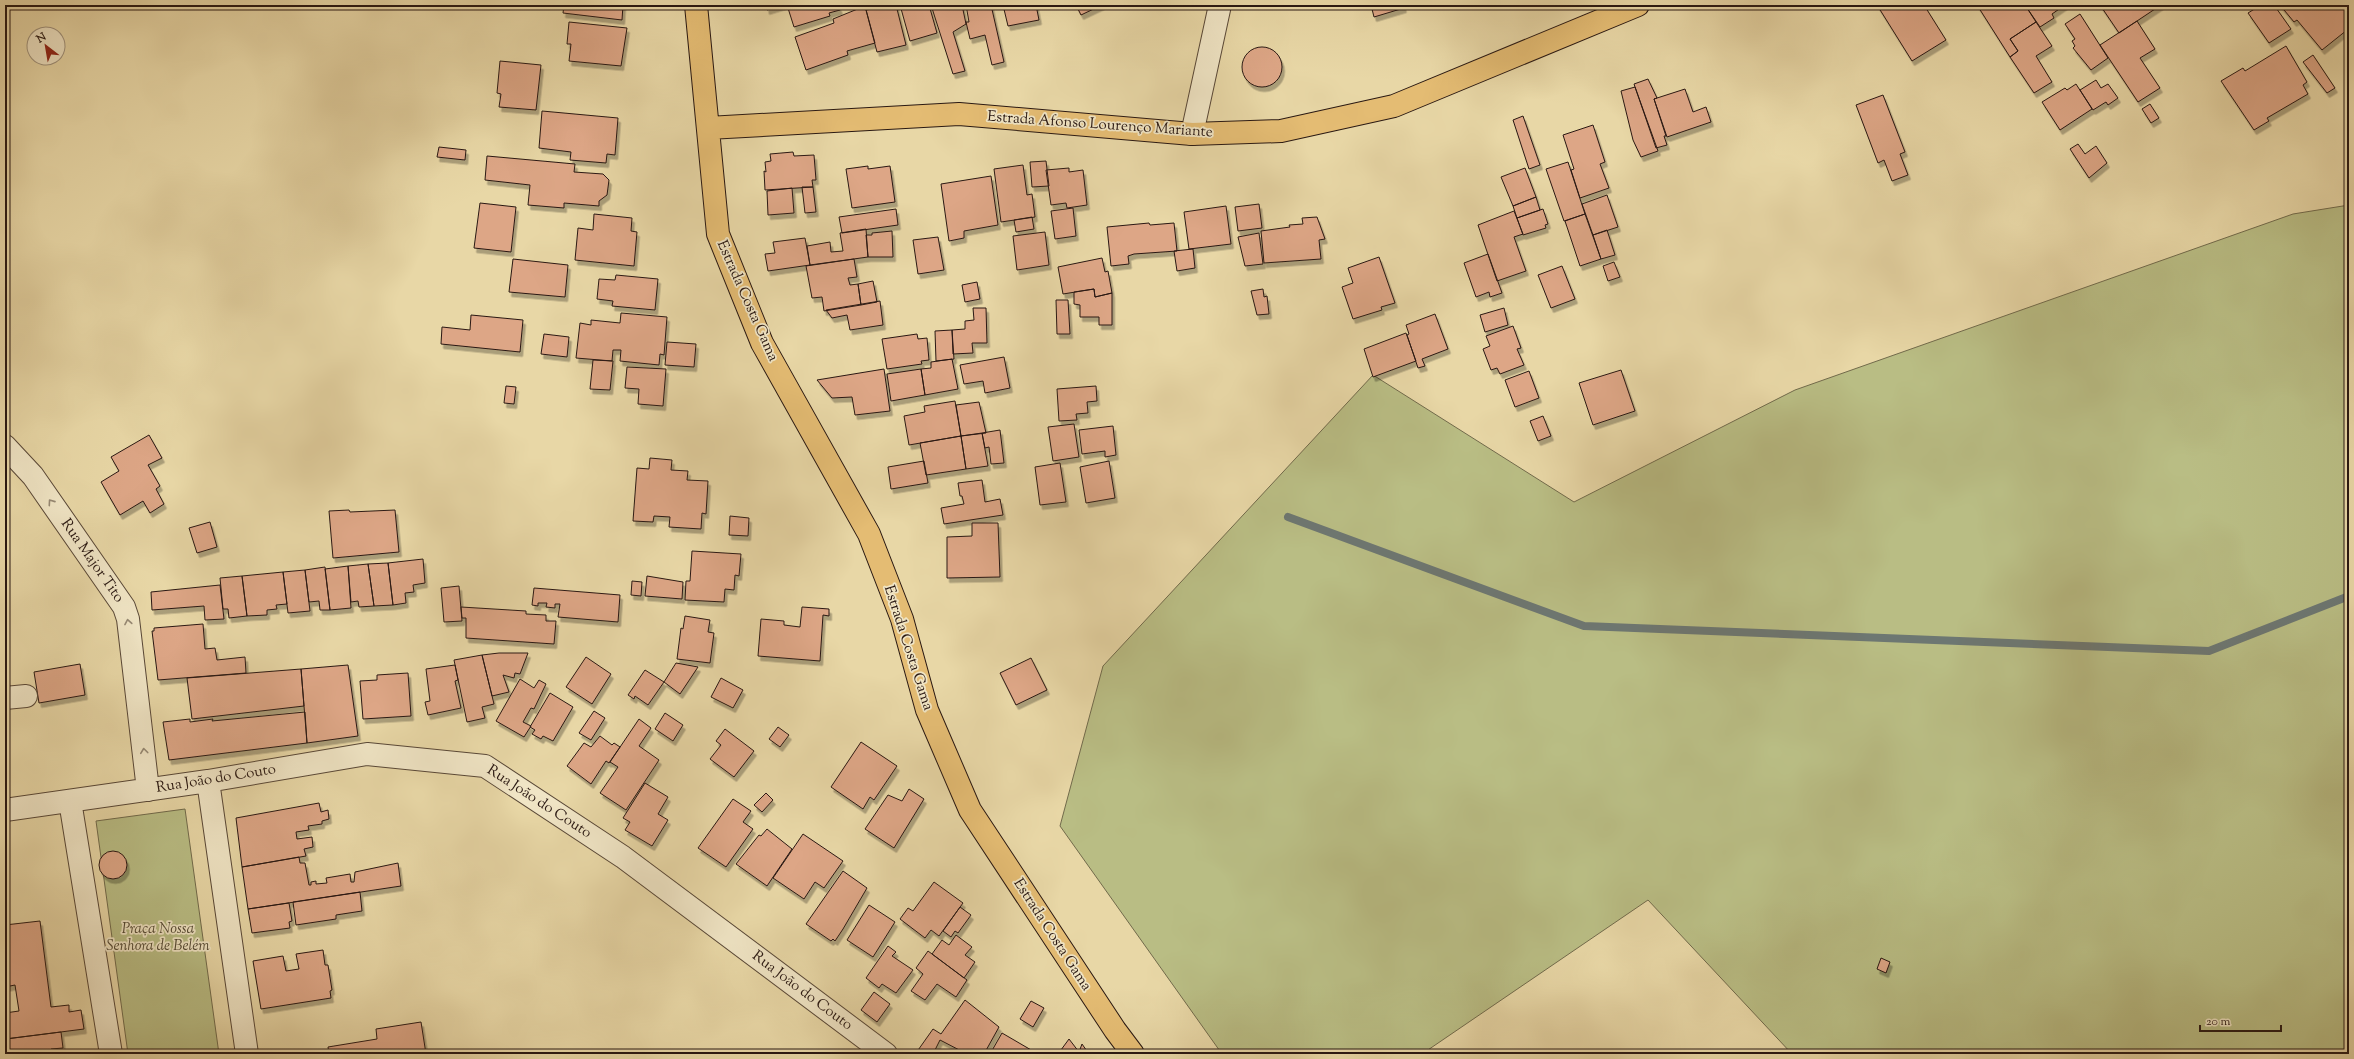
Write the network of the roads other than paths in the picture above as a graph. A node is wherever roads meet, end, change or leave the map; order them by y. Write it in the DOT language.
graph roads {
  1 [pos="696,5"];
  2 [pos="1220,5"];
  3 [pos="1638,5"];
  4 [pos="708,128"];
  5 [pos="1192,134"];
  6 [pos="5,446"];
  7 [pos="208,782"];
  8 [pos="148,790"];
  9 [pos="70,801"];
  10 [pos="5,810"];
  11 [pos="111,1054"];
  12 [pos="247,1054"];
  13 [pos="886,1054"];
  14 [pos="1133,1054"];
  1 -- 4 [label="main road, Estrada Costa Gama"];
  2 -- 5 [label="street"];
  3 -- 5 [label="main road, Estrada Afonso Lourenço Mariante"];
  4 -- 5 [label="main road, Estrada Afonso Lourenço Mariante"];
  4 -- 14 [label="main road, Estrada Costa Gama"];
  8 -- 6 [label="street, Rua Major Tito, one-way"];
  7 -- 8 [label="street, Rua João do Couto"];
  7 -- 12 [label="street"];
  7 -- 13 [label="street, Rua João do Couto"];
  8 -- 9 [label="street, Rua João do Couto"];
  9 -- 10 [label="street, Rua João do Couto"];
  9 -- 11 [label="street"];
}
